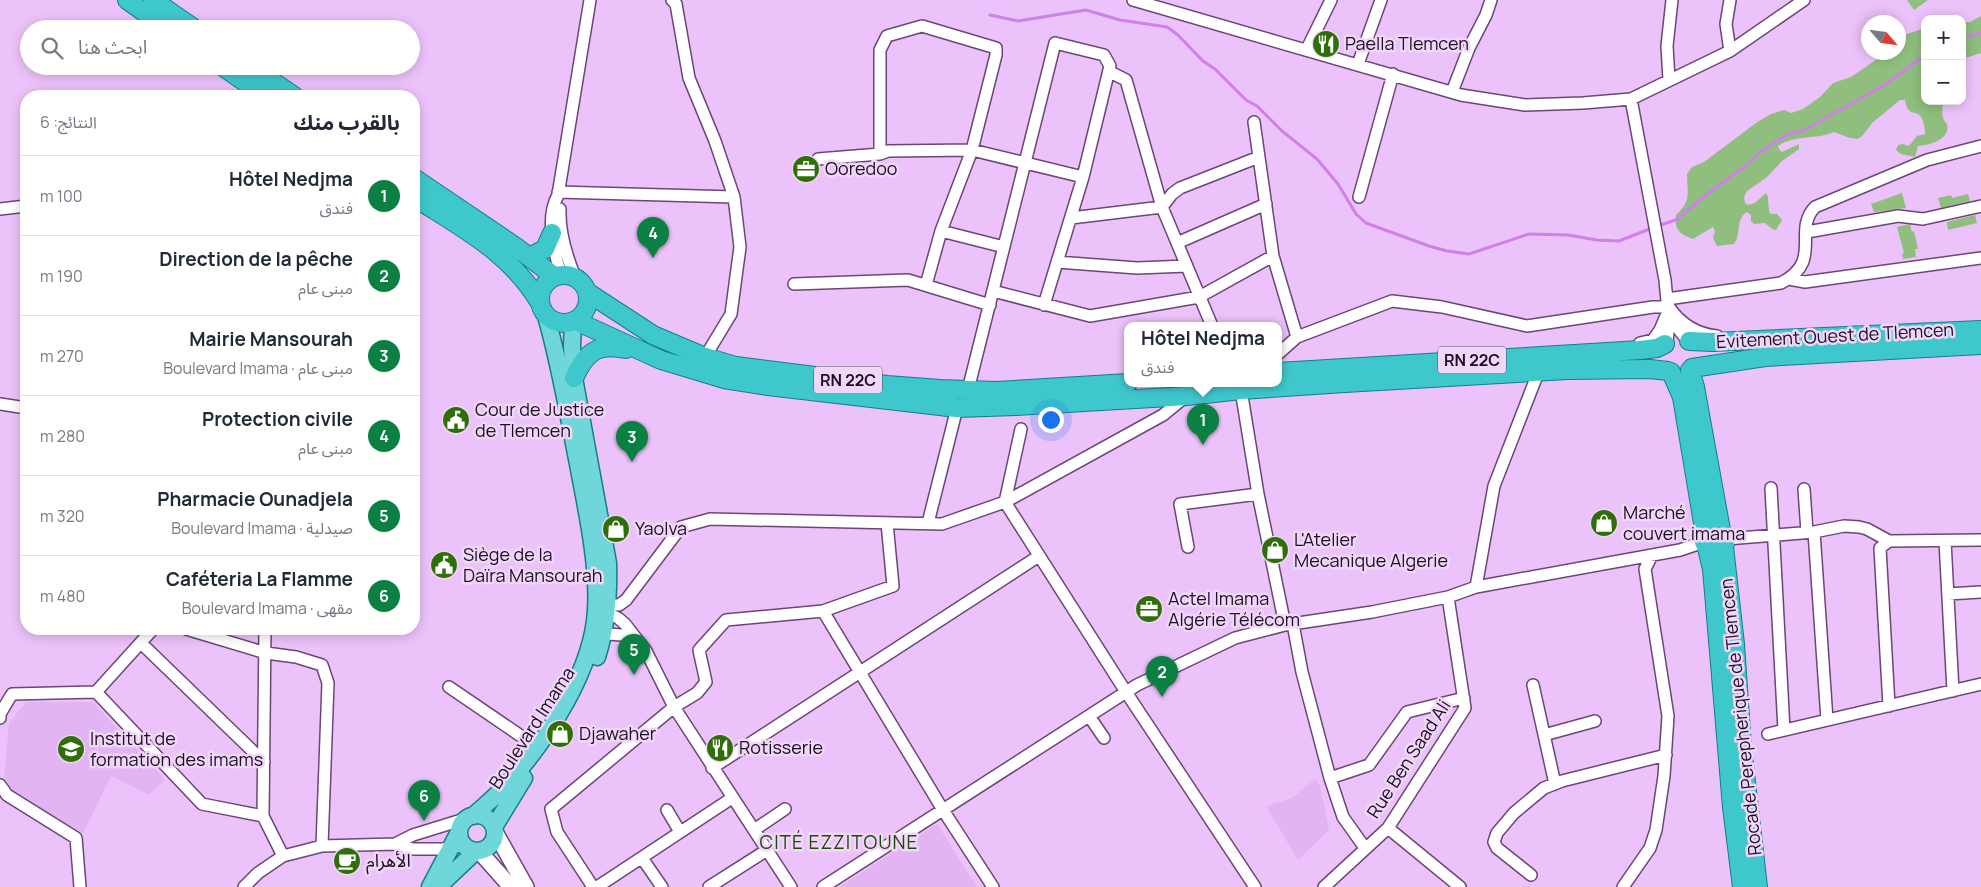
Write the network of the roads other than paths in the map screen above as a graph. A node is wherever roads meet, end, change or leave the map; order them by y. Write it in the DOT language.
graph roads {
  1 [pos="127,0"];
  2 [pos="153,0"];
  3 [pos="590,0"];
  4 [pos="672,0"];
  5 [pos="1133,0"];
  6 [pos="1332,0"];
  7 [pos="1382,0"];
  8 [pos="1491,0"];
  9 [pos="1672,0"];
  10 [pos="1730,0"];
  11 [pos="1804,0"];
  12 [pos="155,20"];
  13 [pos="182,20"];
  14 [pos="1306,49"];
  15 [pos="1730,51"];
  16 [pos="1358,64"];
  17 [pos="1110,72"];
  18 [pos="1393,74"];
  19 [pos="235,75"];
  20 [pos="263,75"];
  21 [pos="1669,80"];
  22 [pos="256,90"];
  23 [pos="285,90"];
  24 [pos="1452,92"];
  25 [pos="1631,99"];
  26 [pos="1254,122"];
  27 [pos="1981,146"];
  28 [pos="972,150"];
  29 [pos="880,154"];
  30 [pos="1259,157"];
  31 [pos="818,159"];
  32 [pos="1027,162"];
  33 [pos="1083,177"];
  34 [pos="420,182"];
  35 [pos="558,194"];
  36 [pos="734,197"];
  37 [pos="1359,197"];
  38 [pos="420,201"];
  39 [pos="1266,204"];
  40 [pos="1981,206"];
  41 [pos="20,207"];
  42 [pos="1162,207"];
  43 [pos="0,209"];
  44 [pos="1071,218"];
  45 [pos="941,231"];
  46 [pos="1807,232"];
  47 [pos="552,233"];
  48 [pos="1177,243"];
  49 [pos="1004,246"];
  50 [pos="1273,256"];
  51 [pos="529,257"];
  52 [pos="1981,258"];
  53 [pos="1057,262"];
  54 [pos="1187,266"];
  55 [pos="563,276"];
  56 [pos="1789,279"];
  57 [pos="794,284"];
  58 [pos="926,285"];
  59 [pos="993,291"];
  60 [pos="587,292"];
  61 [pos="1199,297"];
  62 [pos="1668,303"];
  63 [pos="990,305"];
  64 [pos="1044,305"];
  65 [pos="543,309"];
  66 [pos="574,321"];
  67 [pos="1210,322"];
  68 [pos="1981,330"];
  69 [pos="1297,337"];
  70 [pos="1798,338"];
  71 [pos="1688,340"];
  72 [pos="1666,343"];
  73 [pos="1981,345"];
  74 [pos="1282,350"];
  75 [pos="637,351"];
  76 [pos="1607,352"];
  77 [pos="705,357"];
  78 [pos="1691,369"];
  79 [pos="1670,371"];
  80 [pos="1282,372"];
  81 [pos="1538,372"];
  82 [pos="574,378"];
  83 [pos="1124,383"];
  84 [pos="968,390"];
  85 [pos="1241,390"];
  86 [pos="1187,396"];
  87 [pos="0,404"];
  88 [pos="20,407"];
  89 [pos="957,408"];
  90 [pos="1021,429"];
  91 [pos="1771,488"];
  92 [pos="1804,489"];
  93 [pos="1258,494"];
  94 [pos="1005,502"];
  95 [pos="887,522"];
  96 [pos="928,523"];
  97 [pos="1810,532"];
  98 [pos="1772,534"];
  99 [pos="1714,540"];
  100 [pos="1981,540"];
  101 [pos="1945,541"];
  102 [pos="1885,545"];
  103 [pos="1188,547"];
  104 [pos="1652,555"];
  105 [pos="1039,556"];
  106 [pos="1476,587"];
  107 [pos="1981,592"];
  108 [pos="1948,594"];
  109 [pos="1448,597"];
  110 [pos="604,609"];
  111 [pos="823,611"];
  112 [pos="1289,625"];
  113 [pos="599,633"];
  114 [pos="148,635"];
  115 [pos="206,635"];
  116 [pos="265,635"];
  117 [pos="634,636"];
  118 [pos="142,643"];
  119 [pos="266,653"];
  120 [pos="859,673"];
  121 [pos="1981,684"];
  122 [pos="1533,685"];
  123 [pos="449,687"];
  124 [pos="1953,691"];
  125 [pos="96,692"];
  126 [pos="1126,692"];
  127 [pos="1464,698"];
  128 [pos="1890,706"];
  129 [pos="674,707"];
  130 [pos="1090,716"];
  131 [pos="0,718"];
  132 [pos="1827,720"];
  133 [pos="1595,721"];
  134 [pos="1784,730"];
  135 [pos="1768,734"];
  136 [pos="1544,735"];
  137 [pos="1104,738"];
  138 [pos="537,747"];
  139 [pos="1666,755"];
  140 [pos="264,762"];
  141 [pos="712,768"];
  142 [pos="1330,778"];
  143 [pos="1554,784"];
  144 [pos="0,785"];
  145 [pos="732,798"];
  146 [pos="785,809"];
  147 [pos="666,810"];
  148 [pos="943,810"];
  149 [pos="263,816"];
  150 [pos="1388,828"];
  151 [pos="494,829"];
  152 [pos="754,830"];
  153 [pos="680,832"];
  154 [pos="467,837"];
  155 [pos="395,844"];
  156 [pos="322,846"];
  157 [pos="1365,848"];
  158 [pos="767,850"];
  159 [pos="283,856"];
  160 [pos="642,858"];
  161 [pos="1531,875"];
  162 [pos="80,887"];
  163 [pos="244,887"];
  164 [pos="430,887"];
  165 [pos="438,887"];
  166 [pos="511,887"];
  167 [pos="526,887"];
  168 [pos="592,887"];
  169 [pos="597,887"];
  170 [pos="662,887"];
  171 [pos="709,887"];
  172 [pos="791,887"];
  173 [pos="823,887"];
  174 [pos="993,887"];
  175 [pos="1255,887"];
  176 [pos="1324,887"];
  177 [pos="1460,887"];
  178 [pos="1623,887"];
  179 [pos="1742,887"];
  180 [pos="1758,887"];
  1 -- 12 [label="highway"];
  2 -- 13 [label="highway"];
  3 -- 35 [label="street"];
  4 -- 36 [label="street"];
  5 -- 14 [label="street"];
  6 -- 14 [label="street"];
  7 -- 16 [label="street"];
  8 -- 24 [label="street"];
  9 -- 21 [label="street"];
  10 -- 15 [label="street"];
  11 -- 15 [label="street"];
  14 -- 16 [label="street"];
  15 -- 21 [label="street"];
  16 -- 18 [label="street"];
  17 -- 32 [label="street"];
  17 -- 33 [label="street"];
  17 -- 42 [label="street"];
  18 -- 24 [label="street"];
  18 -- 37 [label="street"];
  19 -- 22 [label="highway"];
  20 -- 23 [label="highway"];
  21 -- 25 [label="street"];
  24 -- 25 [label="street"];
  25 -- 62 [label="street"];
  26 -- 30 [label="street"];
  27 -- 46 [label="street"];
  28 -- 29 [label="street"];
  28 -- 29 [label="street"];
  28 -- 32 [label="street"];
  28 -- 45 [label="street"];
  29 -- 31 [label="street"];
  30 -- 39 [label="street"];
  30 -- 42 [label="street"];
  32 -- 33 [label="street"];
  32 -- 49 [label="street"];
  33 -- 44 [label="street"];
  34 -- 51 [label="highway"];
  35 -- 36 [label="street"];
  35 -- 47 [label="street"];
  35 -- 55 [label="street"];
  36 -- 77 [label="street"];
  38 -- 65 [label="highway"];
  39 -- 48 [label="street"];
  39 -- 50 [label="street"];
  40 -- 46 [label="street"];
  41 -- 43 [label="street"];
  42 -- 44 [label="street"];
  42 -- 48 [label="street"];
  44 -- 53 [label="street"];
  45 -- 49 [label="street"];
  45 -- 58 [label="street"];
  46 -- 56 [label="street"];
  47 -- 51 [label="highway"];
  47 -- 55 [label="street"];
  48 -- 54 [label="street"];
  49 -- 59 [label="street"];
  50 -- 61 [label="street"];
  50 -- 69 [label="street"];
  51 -- 55 [label="highway"];
  52 -- 56 [label="street"];
  53 -- 54 [label="street"];
  53 -- 64 [label="street"];
  54 -- 61 [label="street"];
  55 -- 60 [label="highway"];
  55 -- 65 [label="highway"];
  56 -- 62 [label="street"];
  57 -- 58 [label="street"];
  58 -- 63 [label="street"];
  59 -- 63 [label="street"];
  59 -- 64 [label="street"];
  60 -- 66 [label="highway"];
  60 -- 77 [label="highway, RN 22C"];
  61 -- 64 [label="street"];
  61 -- 67 [label="street"];
  62 -- 69 [label="street"];
  62 -- 70 [label="street"];
  62 -- 71 [label="street"];
  62 -- 72 [label="street"];
  62 -- 76 [label="street"];
  63 -- 84 [label="street"];
  65 -- 66 [label="highway"];
  65 -- 110 [label="main road, Boulevard Imama"];
  66 -- 75 [label="highway, Evitement Ouest de Tlemcen / RN 22C"];
  66 -- 82 [label="main road, Boulevard Imama"];
  68 -- 70 [label="highway, Evitement Ouest de Tlemcen / RN 22C"];
  69 -- 74 [label="street"];
  70 -- 71 [label="highway, Evitement Ouest de Tlemcen / RN 22C"];
  71 -- 72 [label="highway, Evitement Ouest de Tlemcen / RN 22C"];
  71 -- 78 [label="highway, Evitement Ouest de Tlemcen"];
  72 -- 76 [label="highway, Evitement Ouest de Tlemcen / RN 22C"];
  72 -- 79 [label="highway"];
  73 -- 78 [label="highway, Evitement Ouest de Tlemcen / RN 22C"];
  75 -- 82 [label="highway"];
  75 -- 89 [label="highway, Evitement Ouest de Tlemcen / RN 22C"];
  76 -- 80 [label="highway, Evitement Ouest de Tlemcen / RN 22C"];
  77 -- 84 [label="highway, RN 22C"];
  78 -- 79 [label="highway, Evitement Ouest de Tlemcen / RN 22C"];
  78 -- 99 [label="highway"];
  79 -- 81 [label="highway, Evitement Ouest de Tlemcen / RN 22C"];
  79 -- 99 [label="highway"];
  81 -- 85 [label="highway, Evitement Ouest de Tlemcen / RN 22C"];
  81 -- 106 [label="street"];
  82 -- 110 [label="main road, Boulevard Imama"];
  83 -- 84 [label="highway, RN 22C"];
  85 -- 86 [label="highway, Evitement Ouest de Tlemcen / RN 22C"];
  85 -- 93 [label="street"];
  86 -- 89 [label="highway, Evitement Ouest de Tlemcen / RN 22C"];
  86 -- 94 [label="street"];
  87 -- 88 [label="street"];
  89 -- 96 [label="street"];
  90 -- 94 [label="street"];
  91 -- 98 [label="street"];
  92 -- 97 [label="street"];
  93 -- 103 [label="street"];
  93 -- 112 [label="street"];
  94 -- 96 [label="street"];
  94 -- 105 [label="street"];
  95 -- 96 [label="street"];
  95 -- 110 [label="street"];
  95 -- 111 [label="street"];
  97 -- 98 [label="street"];
  97 -- 102 [label="street"];
  97 -- 132 [label="street"];
  98 -- 99 [label="street"];
  98 -- 134 [label="street"];
  99 -- 104 [label="street"];
  99 -- 179 [label="highway"];
  99 -- 180 [label="highway, Rocade Perepherique de Tlemcen"];
  100 -- 101 [label="street"];
  101 -- 102 [label="street"];
  101 -- 108 [label="street"];
  102 -- 128 [label="street"];
  104 -- 106 [label="street"];
  104 -- 139 [label="street"];
  105 -- 120 [label="street"];
  105 -- 126 [label="street"];
  106 -- 109 [label="street"];
  107 -- 108 [label="street"];
  108 -- 124 [label="street"];
  109 -- 112 [label="street"];
  109 -- 127 [label="street, Rue Ben Saad Ali"];
  110 -- 113 [label="main road, Boulevard Imama"];
  110 -- 117 [label="street"];
  111 -- 120 [label="street"];
  111 -- 129 [label="street"];
  112 -- 126 [label="street"];
  112 -- 142 [label="street"];
  113 -- 117 [label="street"];
  113 -- 138 [label="main road, Boulevard Imama"];
  113 -- 151 [label="main road, Boulevard Imama"];
  114 -- 118 [label="street"];
  115 -- 119 [label="street"];
  116 -- 119 [label="street"];
  117 -- 129 [label="street"];
  118 -- 125 [label="street"];
  118 -- 140 [label="street"];
  119 -- 140 [label="street"];
  119 -- 156 [label="street"];
  120 -- 141 [label="street"];
  120 -- 148 [label="street"];
  121 -- 124 [label="street"];
  122 -- 136 [label="street"];
  123 -- 138 [label="street"];
  124 -- 128 [label="street"];
  125 -- 131 [label="street"];
  125 -- 149 [label="street"];
  126 -- 130 [label="street"];
  126 -- 175 [label="street"];
  127 -- 142 [label="street"];
  127 -- 150 [label="street, Rue Ben Saad Ali"];
  128 -- 132 [label="street"];
  129 -- 141 [label="street"];
  129 -- 168 [label="street"];
  130 -- 137 [label="street"];
  130 -- 148 [label="street"];
  132 -- 134 [label="street"];
  133 -- 136 [label="street"];
  134 -- 135 [label="street"];
  136 -- 143 [label="street"];
  138 -- 154 [label="main road, Boulevard Imama"];
  139 -- 143 [label="street"];
  139 -- 178 [label="street"];
  140 -- 149 [label="street"];
  141 -- 145 [label="street"];
  142 -- 157 [label="street"];
  143 -- 161 [label="street"];
  144 -- 162 [label="street"];
  145 -- 152 [label="street"];
  145 -- 153 [label="street"];
  146 -- 152 [label="street"];
  147 -- 153 [label="street"];
  148 -- 173 [label="street"];
  148 -- 174 [label="street"];
  149 -- 159 [label="street"];
  150 -- 157 [label="street, Rue Ben Saad Ali"];
  150 -- 177 [label="street"];
  151 -- 154 [label="main road, Boulevard Imama"];
  151 -- 154 [label="main road"];
  151 -- 167 [label="main road"];
  152 -- 158 [label="street"];
  153 -- 160 [label="street"];
  154 -- 155 [label="street"];
  154 -- 155 [label="street"];
  154 -- 164 [label="main road, Boulevard Imama"];
  154 -- 165 [label="main road, Boulevard Imama"];
  154 -- 166 [label="main road"];
  155 -- 156 [label="street"];
  156 -- 159 [label="street"];
  157 -- 176 [label="street, Rue Ben Saad Ali"];
  158 -- 171 [label="street"];
  158 -- 172 [label="street"];
  159 -- 163 [label="street"];
  160 -- 169 [label="street"];
  160 -- 170 [label="street"];
}
